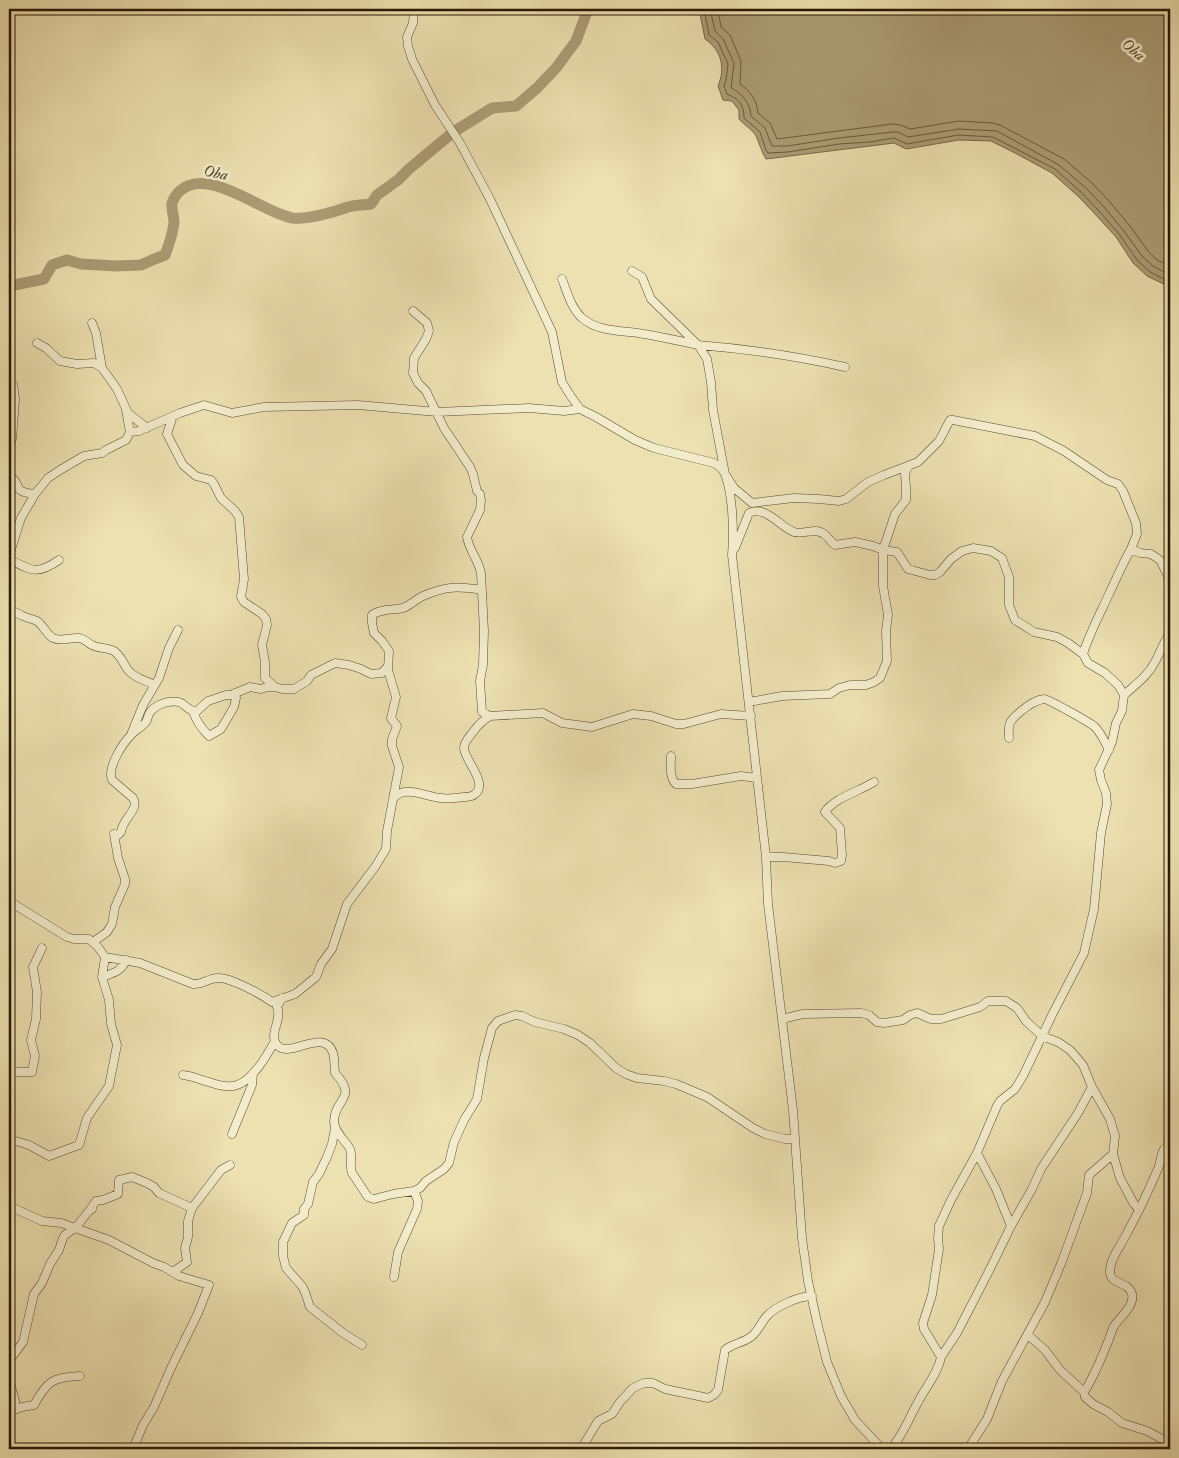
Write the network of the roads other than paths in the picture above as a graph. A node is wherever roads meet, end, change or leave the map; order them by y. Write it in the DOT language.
graph roads {
  1 [pos="414,9"];
  2 [pos="632,271"];
  3 [pos="562,279"];
  4 [pos="413,311"];
  5 [pos="92,323"];
  6 [pos="38,343"];
  7 [pos="698,345"];
  8 [pos="715,346"];
  9 [pos="707,359"];
  10 [pos="845,367"];
  11 [pos="102,368"];
  12 [pos="13,384"];
  13 [pos="126,409"];
  14 [pos="580,409"];
  15 [pos="437,412"];
  16 [pos="172,416"];
  17 [pos="147,428"];
  18 [pos="130,432"];
  19 [pos="9,445"];
  20 [pos="908,466"];
  21 [pos="725,474"];
  22 [pos="9,475"];
  23 [pos="17,487"];
  24 [pos="9,490"];
  25 [pos="35,494"];
  26 [pos="1131,549"];
  27 [pos="883,550"];
  28 [pos="732,554"];
  29 [pos="9,557"];
  30 [pos="59,560"];
  31 [pos="1170,580"];
  32 [pos="482,590"];
  33 [pos="9,609"];
  34 [pos="178,630"];
  35 [pos="1170,633"];
  36 [pos="1083,654"];
  37 [pos="388,666"];
  38 [pos="154,685"];
  39 [pos="275,686"];
  40 [pos="235,694"];
  41 [pos="1124,695"];
  42 [pos="749,702"];
  43 [pos="193,711"];
  44 [pos="490,716"];
  45 [pos="751,716"];
  46 [pos="131,734"];
  47 [pos="1009,738"];
  48 [pos="1108,750"];
  49 [pos="671,756"];
  50 [pos="757,778"];
  51 [pos="874,782"];
  52 [pos="393,799"];
  53 [pos="766,858"];
  54 [pos="9,901"];
  55 [pos="93,942"];
  56 [pos="42,948"];
  57 [pos="104,957"];
  58 [pos="126,960"];
  59 [pos="102,977"];
  60 [pos="282,998"];
  61 [pos="782,1019"];
  62 [pos="1042,1036"];
  63 [pos="275,1041"];
  64 [pos="9,1070"];
  65 [pos="253,1073"];
  66 [pos="183,1075"];
  67 [pos="1092,1087"];
  68 [pos="335,1128"];
  69 [pos="232,1134"];
  70 [pos="9,1139"];
  71 [pos="342,1139"];
  72 [pos="795,1139"];
  73 [pos="332,1144"];
  74 [pos="1164,1149"];
  75 [pos="977,1153"];
  76 [pos="1113,1154"];
  77 [pos="230,1166"];
  78 [pos="414,1191"];
  79 [pos="9,1206"];
  80 [pos="192,1208"];
  81 [pos="1139,1209"];
  82 [pos="1011,1226"];
  83 [pos="76,1227"];
  84 [pos="173,1272"];
  85 [pos="394,1277"];
  86 [pos="812,1296"];
  87 [pos="1028,1335"];
  88 [pos="362,1344"];
  89 [pos="941,1357"];
  90 [pos="9,1361"];
  91 [pos="80,1376"];
  92 [pos="9,1379"];
  93 [pos="1084,1392"];
  94 [pos="12,1410"];
  95 [pos="1170,1443"];
  96 [pos="134,1449"];
  97 [pos="581,1449"];
  98 [pos="882,1449"];
  99 [pos="891,1449"];
  100 [pos="968,1449"];
  1 -- 14 [label="street"];
  2 -- 7 [label="street"];
  3 -- 7 [label="street"];
  4 -- 15 [label="street"];
  5 -- 11 [label="street"];
  6 -- 11 [label="street"];
  7 -- 8 [label="street"];
  7 -- 9 [label="street"];
  8 -- 9 [label="street"];
  8 -- 10 [label="street"];
  9 -- 21 [label="street"];
  11 -- 13 [label="street"];
  12 -- 19 [label="street"];
  13 -- 17 [label="street"];
  13 -- 18 [label="street"];
  14 -- 15 [label="street"];
  14 -- 21 [label="street"];
  15 -- 16 [label="street"];
  15 -- 32 [label="street"];
  16 -- 17 [label="street"];
  16 -- 39 [label="street"];
  17 -- 18 [label="street"];
  18 -- 25 [label="street"];
  20 -- 21 [label="street"];
  20 -- 26 [label="street"];
  20 -- 27 [label="street"];
  21 -- 28 [label="street"];
  22 -- 23 [label="street"];
  23 -- 24 [label="street"];
  23 -- 25 [label="street"];
  25 -- 29 [label="street"];
  26 -- 31 [label="street"];
  26 -- 36 [label="street"];
  27 -- 28 [label="street"];
  27 -- 36 [label="street"];
  27 -- 42 [label="street"];
  28 -- 42 [label="street"];
  29 -- 30 [label="street"];
  32 -- 37 [label="street"];
  32 -- 44 [label="street"];
  33 -- 38 [label="street"];
  34 -- 38 [label="street"];
  35 -- 41 [label="street"];
  36 -- 41 [label="street"];
  37 -- 39 [label="street"];
  37 -- 52 [label="street"];
  38 -- 46 [label="street"];
  39 -- 40 [label="street"];
  40 -- 43 [label="street"];
  40 -- 43 [label="street"];
  41 -- 48 [label="street"];
  42 -- 45 [label="street"];
  43 -- 46 [label="street"];
  44 -- 45 [label="street"];
  44 -- 52 [label="street"];
  45 -- 50 [label="street"];
  46 -- 55 [label="street"];
  47 -- 48 [label="street"];
  48 -- 62 [label="street"];
  49 -- 50 [label="street"];
  50 -- 53 [label="street"];
  51 -- 53 [label="street"];
  52 -- 60 [label="street"];
  53 -- 61 [label="street"];
  54 -- 55 [label="street"];
  55 -- 57 [label="street"];
  56 -- 64 [label="street"];
  57 -- 58 [label="street"];
  57 -- 59 [label="street"];
  58 -- 59 [label="street"];
  58 -- 60 [label="street"];
  59 -- 70 [label="street"];
  60 -- 63 [label="street"];
  61 -- 62 [label="street"];
  61 -- 72 [label="street"];
  62 -- 67 [label="street"];
  62 -- 75 [label="street"];
  63 -- 65 [label="street"];
  63 -- 68 [label="street"];
  65 -- 66 [label="street"];
  65 -- 69 [label="street"];
  67 -- 76 [label="street"];
  67 -- 82 [label="street"];
  68 -- 71 [label="street"];
  68 -- 73 [label="street"];
  71 -- 73 [label="street"];
  71 -- 78 [label="street"];
  72 -- 78 [label="street"];
  72 -- 86 [label="street"];
  73 -- 88 [label="street"];
  74 -- 81 [label="street"];
  75 -- 82 [label="street"];
  75 -- 89 [label="street"];
  76 -- 81 [label="street"];
  76 -- 87 [label="street"];
  77 -- 80 [label="street"];
  78 -- 85 [label="street"];
  79 -- 83 [label="street"];
  80 -- 83 [label="street"];
  80 -- 84 [label="street"];
  81 -- 93 [label="street"];
  82 -- 89 [label="street"];
  83 -- 84 [label="street"];
  83 -- 90 [label="street"];
  84 -- 96 [label="street"];
  86 -- 97 [label="street"];
  86 -- 98 [label="street"];
  87 -- 93 [label="street"];
  87 -- 100 [label="street"];
  89 -- 99 [label="street"];
  91 -- 94 [label="street"];
  92 -- 94 [label="street"];
  93 -- 95 [label="street"];
}
